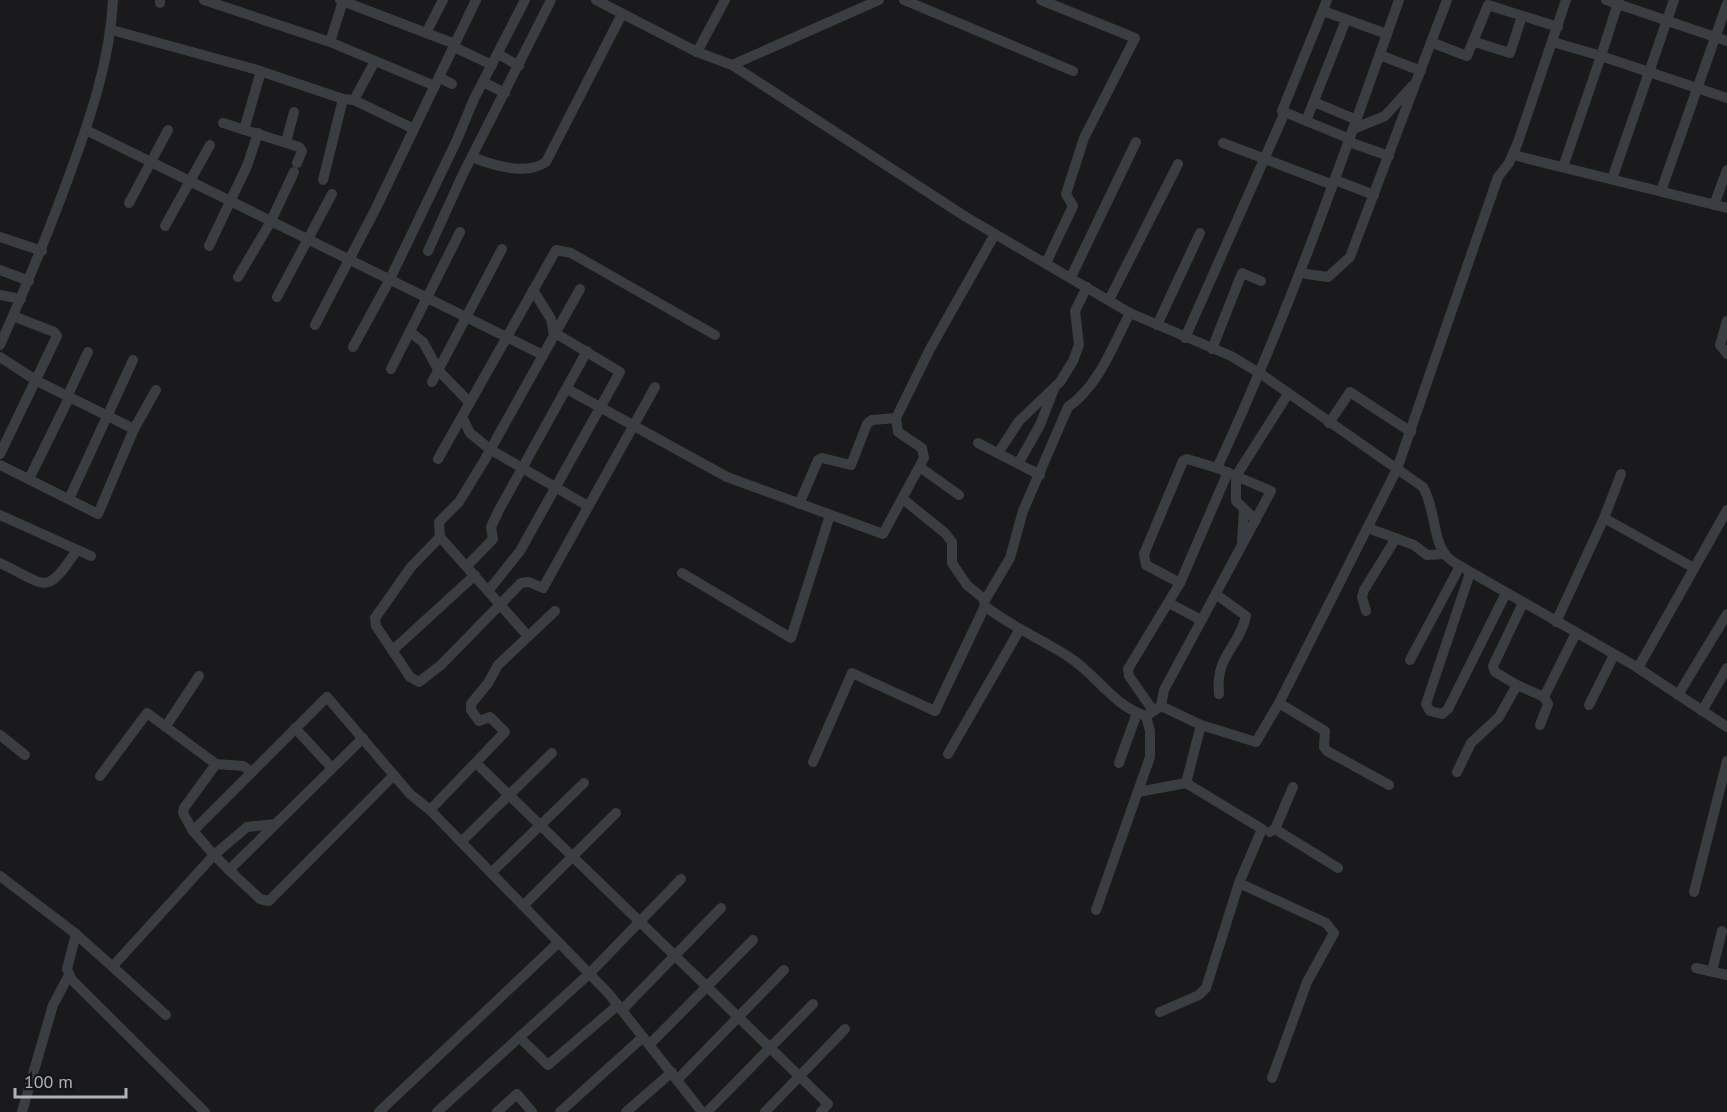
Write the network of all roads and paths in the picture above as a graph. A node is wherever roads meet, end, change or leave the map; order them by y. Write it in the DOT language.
graph roads {
  1 [pos="113,0"];
  2 [pos="204,0"];
  3 [pos="443,0"];
  4 [pos="476,0"];
  5 [pos="525,0"];
  6 [pos="551,0"];
  7 [pos="596,0"];
  8 [pos="725,0"];
  9 [pos="879,0"];
  10 [pos="904,0"];
  11 [pos="1041,0"];
  12 [pos="1327,0"];
  13 [pos="1400,0"];
  14 [pos="1447,0"];
  15 [pos="1566,0"];
  16 [pos="1606,0"];
  17 [pos="1674,0"];
  18 [pos="341,1"];
  19 [pos="1619,2"];
  20 [pos="230,4"];
  21 [pos="1727,4"];
  22 [pos="1323,11"];
  23 [pos="622,14"];
  24 [pos="1522,16"];
  25 [pos="1346,20"];
  26 [pos="1667,21"];
  27 [pos="1558,27"];
  28 [pos="112,30"];
  29 [pos="426,33"];
  30 [pos="1387,34"];
  31 [pos="1721,39"];
  32 [pos="330,42"];
  33 [pos="1475,42"];
  34 [pos="1553,42"];
  35 [pos="1433,43"];
  36 [pos="455,46"];
  37 [pos="697,52"];
  38 [pos="498,54"];
  39 [pos="1380,55"];
  40 [pos="1601,56"];
  41 [pos="375,61"];
  42 [pos="492,65"];
  43 [pos="732,65"];
  44 [pos="519,66"];
  45 [pos="261,71"];
  46 [pos="1073,71"];
  47 [pos="1650,72"];
  48 [pos="1419,76"];
  49 [pos="437,82"];
  50 [pos="483,82"];
  51 [pos="452,84"];
  52 [pos="1698,88"];
  53 [pos="505,93"];
  54 [pos="1727,98"];
  55 [pos="349,100"];
  56 [pos="1314,102"];
  57 [pos="1285,111"];
  58 [pos="294,112"];
  59 [pos="1306,121"];
  60 [pos="223,123"];
  61 [pos="414,129"];
  62 [pos="87,130"];
  63 [pos="168,130"];
  64 [pos="244,130"];
  65 [pos="258,133"];
  66 [pos="1352,133"];
  67 [pos="286,142"];
  68 [pos="456,142"];
  69 [pos="1136,142"];
  70 [pos="1223,143"];
  71 [pos="210,146"];
  72 [pos="473,154"];
  73 [pos="1513,155"];
  74 [pos="1389,156"];
  75 [pos="1264,157"];
  76 [pos="151,163"];
  77 [pos="1178,164"];
  78 [pos="1563,167"];
  79 [pos="1727,170"];
  80 [pos="1612,179"];
  81 [pos="323,180"];
  82 [pos="190,182"];
  83 [pos="1334,183"];
  84 [pos="1661,191"];
  85 [pos="332,194"];
  86 [pos="1374,195"];
  87 [pos="229,202"];
  88 [pos="129,203"];
  89 [pos="1714,205"];
  90 [pos="1727,208"];
  91 [pos="270,223"];
  92 [pos="165,226"];
  93 [pos="460,232"];
  94 [pos="1200,233"];
  95 [pos="995,234"];
  96 [pos="0,237"];
  97 [pos="308,241"];
  98 [pos="209,246"];
  99 [pos="502,249"];
  100 [pos="428,251"];
  101 [pos="42,252"];
  102 [pos="347,261"];
  103 [pos="1046,263"];
  104 [pos="0,270"];
  105 [pos="1300,273"];
  106 [pos="238,277"];
  107 [pos="1071,277"];
  108 [pos="29,280"];
  109 [pos="389,281"];
  110 [pos="1261,281"];
  111 [pos="1086,287"];
  112 [pos="580,289"];
  113 [pos="533,290"];
  114 [pos="0,295"];
  115 [pos="277,297"];
  116 [pos="21,299"];
  117 [pos="427,300"];
  118 [pos="1109,300"];
  119 [pos="1131,313"];
  120 [pos="13,316"];
  121 [pos="466,319"];
  122 [pos="1727,321"];
  123 [pos="315,325"];
  124 [pos="1157,325"];
  125 [pos="410,332"];
  126 [pos="554,334"];
  127 [pos="715,335"];
  128 [pos="1185,338"];
  129 [pos="507,339"];
  130 [pos="0,345"];
  131 [pos="353,347"];
  132 [pos="1212,349"];
  133 [pos="587,351"];
  134 [pos="88,352"];
  135 [pos="1727,354"];
  136 [pos="543,356"];
  137 [pos="0,357"];
  138 [pos="133,360"];
  139 [pos="391,369"];
  140 [pos="439,371"];
  141 [pos="1261,374"];
  142 [pos="37,381"];
  143 [pos="432,382"];
  144 [pos="655,387"];
  145 [pos="567,389"];
  146 [pos="1054,389"];
  147 [pos="156,390"];
  148 [pos="1288,394"];
  149 [pos="68,398"];
  150 [pos="470,403"];
  151 [pos="600,408"];
  152 [pos="108,417"];
  153 [pos="462,417"];
  154 [pos="896,418"];
  155 [pos="1329,423"];
  156 [pos="632,427"];
  157 [pos="134,429"];
  158 [pos="1410,432"];
  159 [pos="978,442"];
  160 [pos="491,450"];
  161 [pos="998,453"];
  162 [pos="0,454"];
  163 [pos="438,459"];
  164 [pos="1018,464"];
  165 [pos="0,465"];
  166 [pos="523,468"];
  167 [pos="921,468"];
  168 [pos="1397,469"];
  169 [pos="1227,472"];
  170 [pos="1621,474"];
  171 [pos="1040,475"];
  172 [pos="29,479"];
  173 [pos="556,487"];
  174 [pos="959,495"];
  175 [pos="69,499"];
  176 [pos="904,500"];
  177 [pos="799,504"];
  178 [pos="588,506"];
  179 [pos="1244,510"];
  180 [pos="1727,510"];
  181 [pos="0,514"];
  182 [pos="830,515"];
  183 [pos="1604,518"];
  184 [pos="1256,520"];
  185 [pos="1368,528"];
  186 [pos="440,537"];
  187 [pos="1396,538"];
  188 [pos="1242,546"];
  189 [pos="77,550"];
  190 [pos="1445,554"];
  191 [pos="91,556"];
  192 [pos="0,563"];
  193 [pos="1460,567"];
  194 [pos="1694,568"];
  195 [pos="471,570"];
  196 [pos="682,573"];
  197 [pos="1470,573"];
  198 [pos="1180,583"];
  199 [pos="489,590"];
  200 [pos="1506,593"];
  201 [pos="1217,595"];
  202 [pos="502,603"];
  203 [pos="985,603"];
  204 [pos="1168,603"];
  205 [pos="1523,603"];
  206 [pos="555,611"];
  207 [pos="1366,611"];
  208 [pos="1727,614"];
  209 [pos="1201,620"];
  210 [pos="1556,622"];
  211 [pos="1020,629"];
  212 [pos="1576,633"];
  213 [pos="527,635"];
  214 [pos="393,650"];
  215 [pos="1614,655"];
  216 [pos="1410,660"];
  217 [pos="1638,668"];
  218 [pos="1727,668"];
  219 [pos="199,676"];
  220 [pos="1517,686"];
  221 [pos="1219,694"];
  222 [pos="1678,695"];
  223 [pos="1544,698"];
  224 [pos="1279,703"];
  225 [pos="1589,705"];
  226 [pos="1149,711"];
  227 [pos="1702,711"];
  228 [pos="1540,724"];
  229 [pos="1201,725"];
  230 [pos="166,726"];
  231 [pos="1727,727"];
  232 [pos="295,728"];
  233 [pos="0,735"];
  234 [pos="363,738"];
  235 [pos="552,753"];
  236 [pos="948,754"];
  237 [pos="25,755"];
  238 [pos="1727,761"];
  239 [pos="813,762"];
  240 [pos="1119,763"];
  241 [pos="216,764"];
  242 [pos="477,764"];
  243 [pos="332,768"];
  244 [pos="252,772"];
  245 [pos="1457,772"];
  246 [pos="394,775"];
  247 [pos="100,776"];
  248 [pos="584,783"];
  249 [pos="1186,783"];
  250 [pos="1389,785"];
  251 [pos="1293,787"];
  252 [pos="1138,792"];
  253 [pos="511,794"];
  254 [pos="430,810"];
  255 [pos="616,813"];
  256 [pos="275,824"];
  257 [pos="542,824"];
  258 [pos="1262,829"];
  259 [pos="1275,829"];
  260 [pos="194,831"];
  261 [pos="461,842"];
  262 [pos="214,855"];
  263 [pos="573,855"];
  264 [pos="1338,868"];
  265 [pos="229,870"];
  266 [pos="491,873"];
  267 [pos="0,876"];
  268 [pos="681,879"];
  269 [pos="1239,883"];
  270 [pos="1694,892"];
  271 [pos="523,906"];
  272 [pos="721,908"];
  273 [pos="1096,910"];
  274 [pos="640,920"];
  275 [pos="1722,931"];
  276 [pos="76,934"];
  277 [pos="753,940"];
  278 [pos="558,943"];
  279 [pos="676,955"];
  280 [pos="113,966"];
  281 [pos="1696,968"];
  282 [pos="784,970"];
  283 [pos="1712,971"];
  284 [pos="589,974"];
  285 [pos="69,975"];
  286 [pos="1727,975"];
  287 [pos="708,986"];
  288 [pos="813,1004"];
  289 [pos="620,1008"];
  290 [pos="1160,1012"];
  291 [pos="166,1015"];
  292 [pos="739,1016"];
  293 [pos="845,1029"];
  294 [pos="519,1037"];
  295 [pos="647,1041"];
  296 [pos="771,1047"];
  297 [pos="675,1075"];
  298 [pos="800,1076"];
  299 [pos="1272,1078"];
  300 [pos="22,1112"];
  301 [pos="205,1112"];
  302 [pos="379,1112"];
  303 [pos="436,1112"];
  304 [pos="497,1112"];
  305 [pos="532,1112"];
  306 [pos="560,1112"];
  307 [pos="626,1112"];
  308 [pos="702,1112"];
  309 [pos="707,1112"];
  310 [pos="765,1112"];
  311 [pos="821,1112"];
  1 -- 28 [label="street"];
  2 -- 20 [label="street"];
  3 -- 29 [label="street"];
  4 -- 36 [label="street"];
  5 -- 38 [label="street"];
  6 -- 44 [label="street"];
  7 -- 23 [label="street"];
  8 -- 37 [label="street"];
  9 -- 43 [label="street"];
  10 -- 46 [label="street"];
  11 -- 103 [label="street"];
  12 -- 22 [label="street"];
  13 -- 30 [label="street"];
  14 -- 35 [label="street"];
  15 -- 27 [label="street"];
  16 -- 19 [label="street"];
  17 -- 26 [label="street"];
  18 -- 29 [label="street"];
  18 -- 32 [label="street"];
  19 -- 26 [label="street"];
  19 -- 40 [label="street"];
  20 -- 32 [label="street"];
  21 -- 31 [label="street"];
  22 -- 25 [label="street"];
  22 -- 57 [label="street"];
  23 -- 37 [label="street"];
  23 -- 72 [label="street"];
  24 -- 27 [label="street"];
  24 -- 33 [label="street"];
  24 -- 33 [label="street"];
  25 -- 30 [label="street"];
  25 -- 56 [label="street"];
  26 -- 31 [label="street"];
  26 -- 47 [label="street"];
  27 -- 34 [label="street"];
  28 -- 45 [label="street"];
  28 -- 62 [label="street"];
  29 -- 36 [label="street"];
  30 -- 39 [label="street"];
  31 -- 52 [label="street"];
  32 -- 41 [label="street"];
  33 -- 35 [label="street"];
  34 -- 40 [label="street"];
  34 -- 73 [label="street"];
  35 -- 48 [label="street"];
  36 -- 42 [label="street"];
  36 -- 49 [label="street"];
  37 -- 43 [label="street"];
  38 -- 42 [label="street"];
  38 -- 44 [label="street"];
  39 -- 48 [label="street"];
  39 -- 66 [label="street"];
  40 -- 47 [label="street"];
  40 -- 78 [label="street"];
  41 -- 49 [label="street"];
  41 -- 55 [label="street"];
  42 -- 50 [label="street"];
  43 -- 95 [label="street"];
  44 -- 53 [label="street"];
  45 -- 55 [label="street"];
  45 -- 64 [label="street"];
  47 -- 52 [label="street"];
  47 -- 80 [label="street"];
  48 -- 66 [label="street"];
  48 -- 74 [label="street"];
  49 -- 51 [label="street"];
  49 -- 61 [label="street"];
  50 -- 53 [label="street"];
  50 -- 68 [label="street"];
  52 -- 54 [label="street"];
  52 -- 84 [label="street"];
  53 -- 72 [label="street"];
  55 -- 61 [label="street"];
  55 -- 81 [label="street"];
  56 -- 59 [label="street"];
  56 -- 66 [label="street"];
  57 -- 59 [label="street"];
  57 -- 75 [label="street"];
  58 -- 67 [label="street"];
  59 -- 66 [label="street"];
  60 -- 64 [label="street"];
  61 -- 102 [label="street"];
  62 -- 76 [label="street"];
  62 -- 101 [label="street"];
  63 -- 76 [label="street"];
  64 -- 65 [label="street"];
  65 -- 67 [label="street"];
  65 -- 87 [label="street"];
  66 -- 74 [label="street"];
  66 -- 83 [label="street"];
  67 -- 91 [label="street"];
  68 -- 72 [label="street"];
  68 -- 109 [label="street"];
  69 -- 107 [label="street"];
  70 -- 75 [label="street"];
  71 -- 82 [label="street"];
  72 -- 100 [label="street"];
  73 -- 78 [label="street"];
  73 -- 158 [label="street"];
  74 -- 86 [label="street"];
  75 -- 83 [label="street"];
  75 -- 128 [label="street"];
  76 -- 82 [label="street"];
  76 -- 88 [label="street"];
  77 -- 118 [label="street"];
  78 -- 80 [label="street"];
  79 -- 89 [label="street"];
  80 -- 84 [label="street"];
  82 -- 87 [label="street"];
  82 -- 92 [label="street"];
  83 -- 86 [label="street"];
  83 -- 105 [label="street"];
  84 -- 89 [label="street"];
  85 -- 97 [label="street"];
  86 -- 105 [label="street"];
  87 -- 91 [label="street"];
  87 -- 98 [label="street"];
  89 -- 90 [label="street"];
  91 -- 97 [label="street"];
  91 -- 106 [label="street"];
  93 -- 117 [label="street"];
  94 -- 124 [label="street"];
  95 -- 103 [label="street"];
  95 -- 154 [label="street"];
  96 -- 101 [label="street"];
  97 -- 102 [label="street"];
  97 -- 115 [label="street"];
  99 -- 121 [label="street"];
  101 -- 108 [label="street"];
  102 -- 109 [label="street"];
  102 -- 123 [label="street"];
  103 -- 107 [label="street"];
  104 -- 108 [label="street"];
  105 -- 141 [label="street"];
  107 -- 111 [label="street"];
  108 -- 116 [label="street"];
  109 -- 117 [label="street"];
  109 -- 131 [label="street"];
  110 -- 132 [label="street"];
  111 -- 118 [label="street"];
  111 -- 146 [label="street"];
  112 -- 126 [label="street"];
  113 -- 126 [label="street"];
  113 -- 127 [label="street"];
  113 -- 129 [label="street"];
  114 -- 116 [label="street"];
  116 -- 120 [label="street"];
  117 -- 121 [label="street"];
  117 -- 125 [label="street"];
  118 -- 119 [label="street"];
  119 -- 124 [label="street"];
  119 -- 171 [label="street"];
  120 -- 130 [label="street"];
  120 -- 142 [label="street"];
  121 -- 129 [label="street"];
  121 -- 140 [label="street"];
  122 -- 135 [label="street"];
  124 -- 128 [label="street"];
  125 -- 139 [label="street"];
  125 -- 140 [label="street"];
  126 -- 133 [label="street"];
  126 -- 136 [label="street"];
  128 -- 132 [label="street"];
  129 -- 136 [label="street"];
  129 -- 150 [label="street"];
  132 -- 141 [label="street"];
  133 -- 145 [label="street"];
  133 -- 151 [label="street"];
  134 -- 149 [label="street"];
  136 -- 160 [label="street"];
  137 -- 142 [label="street"];
  138 -- 152 [label="street"];
  140 -- 143 [label="street"];
  140 -- 150 [label="street"];
  141 -- 148 [label="street"];
  141 -- 169 [label="street"];
  142 -- 149 [label="street"];
  142 -- 162 [label="street"];
  144 -- 156 [label="street"];
  145 -- 151 [label="street"];
  145 -- 166 [label="street"];
  146 -- 161 [label="street"];
  146 -- 164 [label="street"];
  147 -- 157 [label="street"];
  148 -- 155 [label="street"];
  148 -- 169 [label="street"];
  149 -- 152 [label="street"];
  149 -- 172 [label="street"];
  150 -- 153 [label="street"];
  151 -- 156 [label="street"];
  151 -- 173 [label="street"];
  152 -- 157 [label="street"];
  152 -- 175 [label="street"];
  153 -- 160 [label="street"];
  153 -- 163 [label="street"];
  154 -- 167 [label="street"];
  154 -- 177 [label="street"];
  155 -- 158 [label="street"];
  155 -- 168 [label="street"];
  156 -- 177 [label="street"];
  156 -- 178 [label="street"];
  157 -- 175 [label="street"];
  158 -- 168 [label="street"];
  159 -- 161 [label="street"];
  160 -- 166 [label="street"];
  160 -- 186 [label="street"];
  161 -- 164 [label="street"];
  164 -- 171 [label="street"];
  165 -- 172 [label="street"];
  166 -- 173 [label="street"];
  166 -- 195 [label="street"];
  167 -- 174 [label="street"];
  167 -- 176 [label="street"];
  168 -- 185 [label="street"];
  168 -- 190 [label="street"];
  169 -- 179 [label="street"];
  169 -- 184 [label="street"];
  169 -- 198 [label="street"];
  169 -- 198 [label="street"];
  170 -- 183 [label="street"];
  171 -- 203 [label="street"];
  172 -- 175 [label="street"];
  173 -- 178 [label="street"];
  173 -- 199 [label="street"];
  176 -- 182 [label="street"];
  176 -- 203 [label="street"];
  177 -- 182 [label="street"];
  178 -- 202 [label="street"];
  179 -- 184 [label="street"];
  179 -- 188 [label="street"];
  180 -- 194 [label="street"];
  181 -- 189 [label="street"];
  182 -- 196 [label="street"];
  183 -- 194 [label="street"];
  183 -- 210 [label="street"];
  184 -- 188 [label="street"];
  185 -- 187 [label="street"];
  185 -- 224 [label="street"];
  186 -- 195 [label="street"];
  186 -- 214 [label="street"];
  187 -- 190 [label="street"];
  187 -- 207 [label="street"];
  188 -- 201 [label="street"];
  189 -- 191 [label="street"];
  189 -- 192 [label="street"];
  190 -- 193 [label="street"];
  193 -- 197 [label="street"];
  193 -- 216 [label="street"];
  194 -- 217 [label="street"];
  195 -- 199 [label="street"];
  195 -- 214 [label="street"];
  197 -- 200 [label="street"];
  197 -- 200 [label="street"];
  198 -- 204 [label="street"];
  199 -- 202 [label="street"];
  200 -- 205 [label="street"];
  201 -- 209 [label="street"];
  201 -- 221 [label="street"];
  202 -- 213 [label="street"];
  202 -- 214 [label="street"];
  203 -- 211 [label="street"];
  203 -- 239 [label="street"];
  204 -- 209 [label="street"];
  204 -- 226 [label="street"];
  205 -- 210 [label="street"];
  205 -- 220 [label="street"];
  206 -- 213 [label="street"];
  208 -- 222 [label="street"];
  209 -- 226 [label="street"];
  210 -- 212 [label="street"];
  211 -- 226 [label="street"];
  211 -- 236 [label="street"];
  212 -- 215 [label="street"];
  212 -- 223 [label="street"];
  213 -- 242 [label="street"];
  215 -- 217 [label="street"];
  215 -- 225 [label="street"];
  217 -- 222 [label="street"];
  218 -- 227 [label="street"];
  219 -- 230 [label="street"];
  220 -- 223 [label="street"];
  220 -- 245 [label="street"];
  222 -- 227 [label="street"];
  223 -- 228 [label="street"];
  224 -- 229 [label="street"];
  224 -- 250 [label="street"];
  226 -- 229 [label="street"];
  226 -- 240 [label="street"];
  226 -- 252 [label="street"];
  227 -- 231 [label="street"];
  229 -- 249 [label="street"];
  230 -- 241 [label="street"];
  230 -- 247 [label="street"];
  232 -- 234 [label="street"];
  232 -- 243 [label="street"];
  232 -- 244 [label="street"];
  233 -- 237 [label="street"];
  234 -- 243 [label="street"];
  234 -- 246 [label="street"];
  235 -- 253 [label="street"];
  238 -- 270 [label="street"];
  241 -- 244 [label="street"];
  241 -- 260 [label="street"];
  242 -- 253 [label="street"];
  242 -- 254 [label="street"];
  243 -- 256 [label="street"];
  244 -- 260 [label="street"];
  246 -- 254 [label="street"];
  246 -- 265 [label="street"];
  248 -- 257 [label="street"];
  249 -- 252 [label="street"];
  249 -- 258 [label="street"];
  251 -- 259 [label="street"];
  252 -- 273 [label="street"];
  253 -- 257 [label="street"];
  253 -- 261 [label="street"];
  254 -- 261 [label="street"];
  255 -- 263 [label="street"];
  256 -- 262 [label="street"];
  256 -- 265 [label="street"];
  257 -- 263 [label="street"];
  257 -- 266 [label="street"];
  258 -- 259 [label="street"];
  258 -- 269 [label="street"];
  259 -- 264 [label="street"];
  260 -- 262 [label="street"];
  261 -- 266 [label="street"];
  262 -- 265 [label="street"];
  262 -- 280 [label="street"];
  263 -- 271 [label="street"];
  263 -- 274 [label="street"];
  266 -- 271 [label="street"];
  267 -- 276 [label="street"];
  268 -- 274 [label="street"];
  269 -- 290 [label="street"];
  269 -- 299 [label="street"];
  271 -- 278 [label="street"];
  272 -- 279 [label="street"];
  274 -- 279 [label="street"];
  274 -- 284 [label="street"];
  275 -- 283 [label="street"];
  276 -- 280 [label="street"];
  276 -- 285 [label="street"];
  277 -- 287 [label="street"];
  278 -- 284 [label="street"];
  278 -- 302 [label="street"];
  279 -- 287 [label="street"];
  279 -- 289 [label="street"];
  280 -- 291 [label="street"];
  281 -- 283 [label="street"];
  282 -- 292 [label="street"];
  283 -- 286 [label="street"];
  284 -- 289 [label="street"];
  284 -- 294 [label="street"];
  285 -- 300 [label="street"];
  285 -- 301 [label="street"];
  287 -- 292 [label="street"];
  287 -- 295 [label="street"];
  288 -- 296 [label="street"];
  289 -- 294 [label="street"];
  289 -- 295 [label="street"];
  292 -- 296 [label="street"];
  292 -- 297 [label="street"];
  293 -- 298 [label="street"];
  294 -- 303 [label="street"];
  295 -- 297 [label="street"];
  295 -- 306 [label="street"];
  296 -- 298 [label="street"];
  296 -- 309 [label="street"];
  297 -- 307 [label="street"];
  297 -- 308 [label="street"];
  298 -- 310 [label="street"];
  298 -- 311 [label="street"];
  304 -- 305 [label="street"];
}
